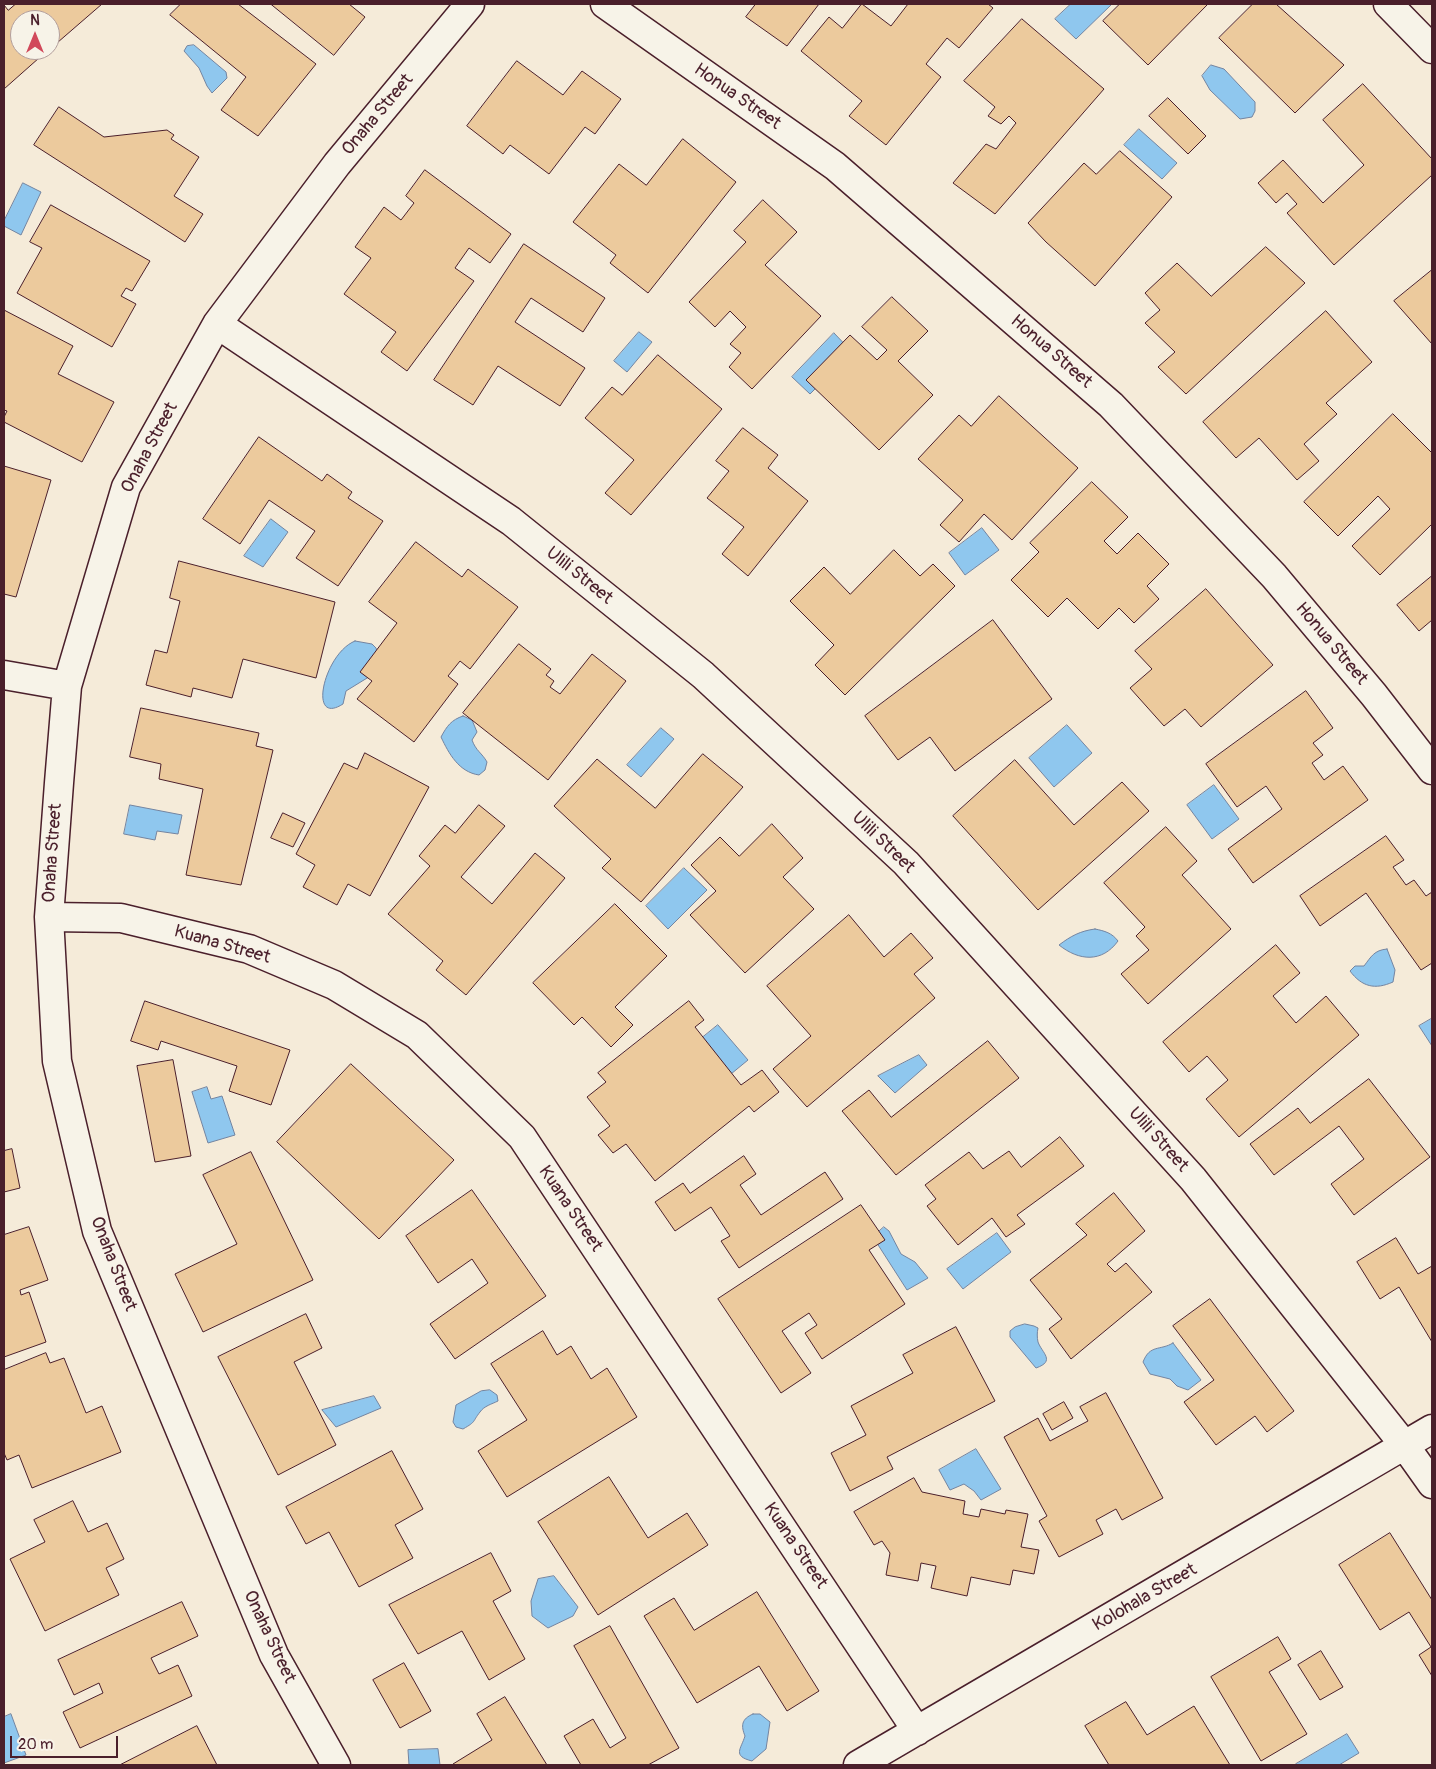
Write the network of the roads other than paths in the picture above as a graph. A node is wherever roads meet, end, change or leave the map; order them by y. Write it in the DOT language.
graph roads {
  1 [pos="470,4"];
  2 [pos="604,4"];
  3 [pos="1388,4"];
  4 [pos="1432,49"];
  5 [pos="217,324"];
  6 [pos="4,675"];
  7 [pos="67,686"];
  8 [pos="1432,770"];
  9 [pos="49,917"];
  10 [pos="1432,1429"];
  11 [pos="1405,1446"];
  12 [pos="1432,1484"];
  13 [pos="918,1731"];
  14 [pos="336,1765"];
  15 [pos="858,1765"];
  1 -- 5 [label="street, Onaha Street"];
  2 -- 8 [label="street, Honua Street"];
  3 -- 4 [label="street"];
  5 -- 7 [label="street, Onaha Street"];
  5 -- 11 [label="street, Ulili Street"];
  6 -- 7 [label="street"];
  7 -- 9 [label="street, Onaha Street"];
  9 -- 13 [label="street, Kuana Street"];
  9 -- 14 [label="street, Onaha Street"];
  10 -- 11 [label="street, Kolohala Street"];
  11 -- 12 [label="street, Ulili Street"];
  11 -- 13 [label="street, Kolohala Street"];
  13 -- 15 [label="street, Kolohala Street"];
}
